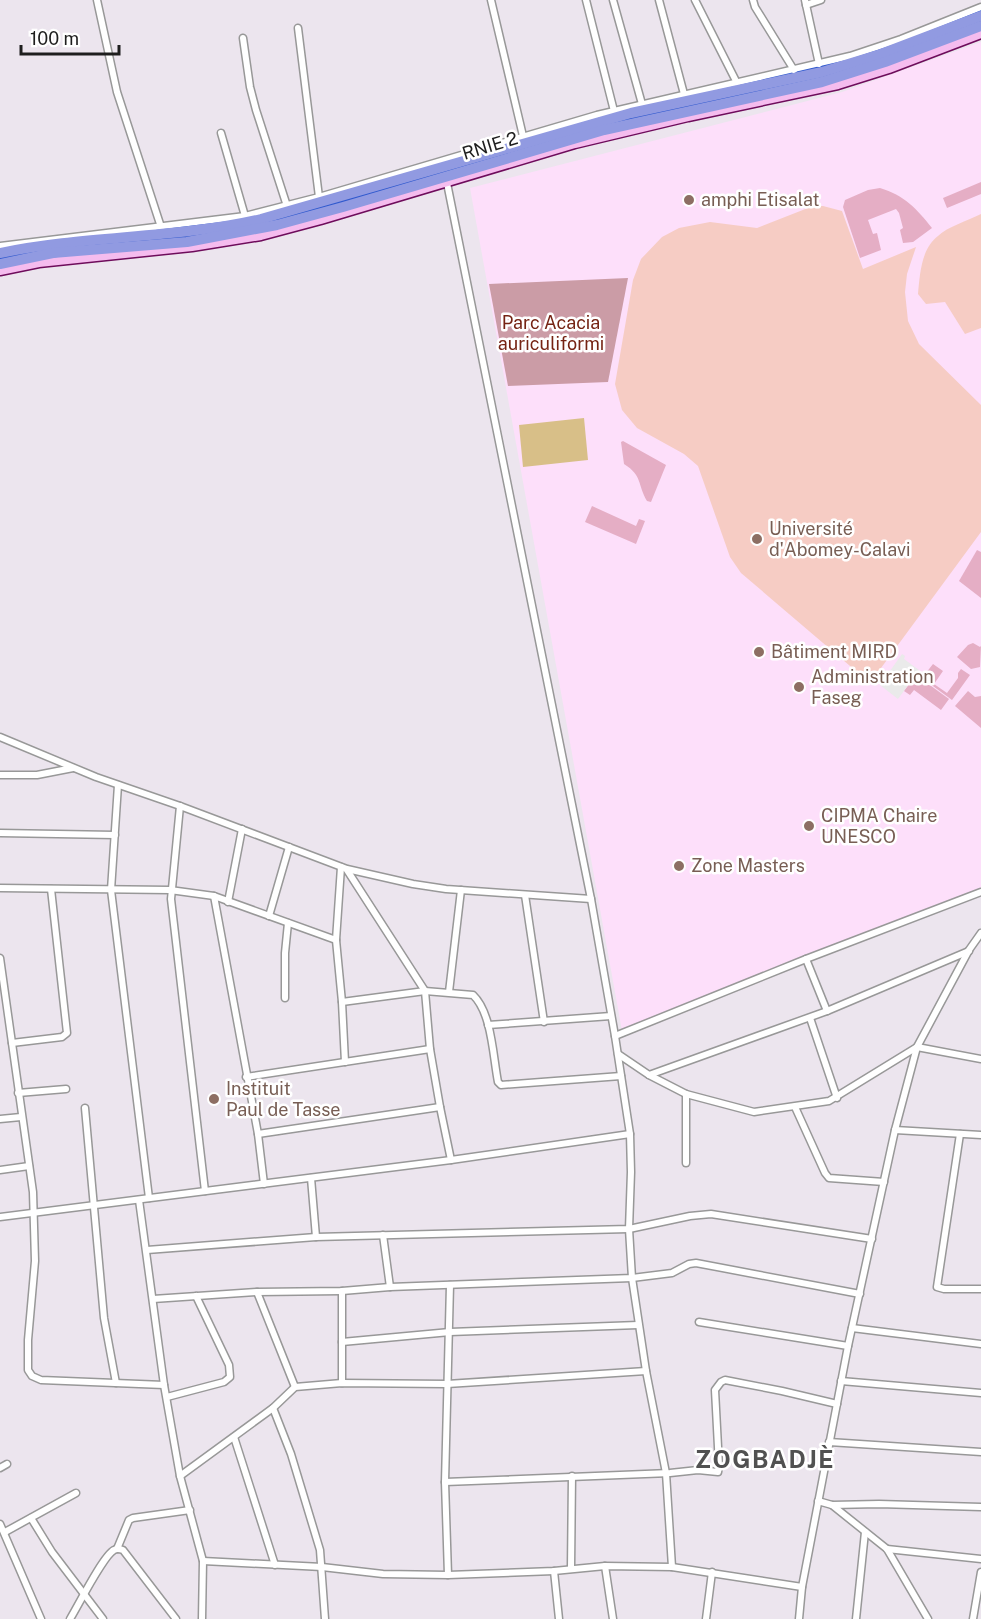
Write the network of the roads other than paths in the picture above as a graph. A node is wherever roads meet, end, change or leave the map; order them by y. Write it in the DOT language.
graph roads {
  1 [pos="97,0"];
  2 [pos="491,0"];
  3 [pos="586,0"];
  4 [pos="613,0"];
  5 [pos="659,0"];
  6 [pos="695,0"];
  7 [pos="753,0"];
  8 [pos="821,0"];
  9 [pos="806,2"];
  10 [pos="981,7"];
  11 [pos="981,16"];
  12 [pos="981,26"];
  13 [pos="298,28"];
  14 [pos="981,34"];
  15 [pos="243,38"];
  16 [pos="819,64"];
  17 [pos="794,70"];
  18 [pos="737,83"];
  19 [pos="684,94"];
  20 [pos="642,104"];
  21 [pos="614,111"];
  22 [pos="221,133"];
  23 [pos="522,136"];
  24 [pos="447,183"];
  25 [pos="319,197"];
  26 [pos="287,206"];
  27 [pos="244,216"];
  28 [pos="161,227"];
  29 [pos="0,246"];
  30 [pos="0,253"];
  31 [pos="0,264"];
  32 [pos="0,271"];
  33 [pos="0,737"];
  34 [pos="73,768"];
  35 [pos="0,774"];
  36 [pos="118,785"];
  37 [pos="180,806"];
  38 [pos="242,830"];
  39 [pos="0,832"];
  40 [pos="115,835"];
  41 [pos="289,847"];
  42 [pos="344,868"];
  43 [pos="0,888"];
  44 [pos="51,889"];
  45 [pos="111,890"];
  46 [pos="170,890"];
  47 [pos="460,890"];
  48 [pos="981,892"];
  49 [pos="214,896"];
  50 [pos="525,896"];
  51 [pos="591,899"];
  52 [pos="228,902"];
  53 [pos="269,916"];
  54 [pos="288,923"];
  55 [pos="981,935"];
  56 [pos="336,940"];
  57 [pos="969,950"];
  58 [pos="0,958"];
  59 [pos="806,959"];
  60 [pos="425,991"];
  61 [pos="449,992"];
  62 [pos="285,998"];
  63 [pos="342,1002"];
  64 [pos="827,1011"];
  65 [pos="611,1016"];
  66 [pos="810,1018"];
  67 [pos="544,1022"];
  68 [pos="488,1024"];
  69 [pos="615,1036"];
  70 [pos="12,1043"];
  71 [pos="917,1047"];
  72 [pos="430,1049"];
  73 [pos="618,1054"];
  74 [pos="981,1059"];
  75 [pos="345,1062"];
  76 [pos="649,1075"];
  77 [pos="621,1076"];
  78 [pos="246,1077"];
  79 [pos="66,1089"];
  80 [pos="18,1093"];
  81 [pos="686,1094"];
  82 [pos="837,1098"];
  83 [pos="440,1107"];
  84 [pos="795,1107"];
  85 [pos="85,1108"];
  86 [pos="21,1117"];
  87 [pos="0,1119"];
  88 [pos="895,1130"];
  89 [pos="258,1134"];
  90 [pos="630,1134"];
  91 [pos="960,1134"];
  92 [pos="981,1135"];
  93 [pos="451,1160"];
  94 [pos="686,1163"];
  95 [pos="29,1166"];
  96 [pos="0,1170"];
  97 [pos="311,1178"];
  98 [pos="884,1182"];
  99 [pos="264,1184"];
  100 [pos="205,1191"];
  101 [pos="149,1198"];
  102 [pos="139,1200"];
  103 [pos="95,1205"];
  104 [pos="34,1213"];
  105 [pos="0,1217"];
  106 [pos="629,1230"];
  107 [pos="383,1235"];
  108 [pos="316,1237"];
  109 [pos="872,1239"];
  110 [pos="147,1250"];
  111 [pos="632,1278"];
  112 [pos="450,1285"];
  113 [pos="390,1287"];
  114 [pos="981,1289"];
  115 [pos="342,1291"];
  116 [pos="257,1292"];
  117 [pos="860,1294"];
  118 [pos="195,1296"];
  119 [pos="153,1299"];
  120 [pos="699,1322"];
  121 [pos="638,1325"];
  122 [pos="852,1328"];
  123 [pos="450,1332"];
  124 [pos="342,1342"];
  125 [pos="981,1344"];
  126 [pos="848,1347"];
  127 [pos="646,1371"];
  128 [pos="841,1381"];
  129 [pos="116,1383"];
  130 [pos="342,1383"];
  131 [pos="447,1384"];
  132 [pos="164,1385"];
  133 [pos="295,1387"];
  134 [pos="981,1394"];
  135 [pos="167,1396"];
  136 [pos="837,1404"];
  137 [pos="273,1408"];
  138 [pos="234,1437"];
  139 [pos="829,1442"];
  140 [pos="981,1452"];
  141 [pos="7,1464"];
  142 [pos="0,1468"];
  143 [pos="666,1473"];
  144 [pos="180,1476"];
  145 [pos="572,1476"];
  146 [pos="445,1482"];
  147 [pos="76,1493"];
  148 [pos="818,1501"];
  149 [pos="832,1505"];
  150 [pos="981,1507"];
  151 [pos="190,1510"];
  152 [pos="32,1518"];
  153 [pos="0,1524"];
  154 [pos="5,1532"];
  155 [pos="866,1532"];
  156 [pos="117,1549"];
  157 [pos="887,1549"];
  158 [pos="981,1559"];
  159 [pos="204,1562"];
  160 [pos="275,1565"];
  161 [pos="605,1566"];
  162 [pos="322,1567"];
  163 [pos="672,1567"];
  164 [pos="571,1568"];
  165 [pos="554,1571"];
  166 [pos="712,1572"];
  167 [pos="981,1572"];
  168 [pos="448,1575"];
  169 [pos="802,1587"];
  170 [pos="86,1594"];
  171 [pos="41,1619"];
  172 [pos="70,1619"];
  173 [pos="103,1619"];
  174 [pos="176,1619"];
  175 [pos="202,1619"];
  176 [pos="326,1619"];
  177 [pos="559,1619"];
  178 [pos="613,1619"];
  179 [pos="706,1619"];
  180 [pos="799,1619"];
  181 [pos="856,1619"];
  182 [pos="928,1619"];
  183 [pos="973,1619"];
  1 -- 28 [label="street"];
  2 -- 23 [label="street"];
  3 -- 21 [label="street"];
  4 -- 20 [label="street"];
  5 -- 19 [label="street"];
  6 -- 18 [label="street"];
  7 -- 17 [label="street"];
  8 -- 9 [label="street"];
  9 -- 16 [label="street"];
  10 -- 16 [label="street"];
  11 -- 30 [label="highway, RNIE 2 / RNIE 2"];
  12 -- 31 [label="highway, RNIE 2 / RNIE 2"];
  13 -- 25 [label="street"];
  14 -- 24 [label="street"];
  15 -- 26 [label="street"];
  16 -- 17 [label="street"];
  17 -- 18 [label="street"];
  18 -- 19 [label="street"];
  19 -- 20 [label="street"];
  20 -- 21 [label="street"];
  21 -- 23 [label="street"];
  22 -- 27 [label="street"];
  23 -- 25 [label="street"];
  24 -- 32 [label="street"];
  24 -- 51 [label="street"];
  25 -- 26 [label="street"];
  26 -- 27 [label="street"];
  27 -- 28 [label="street"];
  28 -- 29 [label="street"];
  33 -- 34 [label="street"];
  34 -- 35 [label="street"];
  34 -- 36 [label="street"];
  36 -- 37 [label="street"];
  36 -- 40 [label="street"];
  37 -- 38 [label="street"];
  37 -- 46 [label="street"];
  38 -- 41 [label="street"];
  38 -- 52 [label="street"];
  39 -- 40 [label="street"];
  40 -- 45 [label="street"];
  41 -- 42 [label="street"];
  41 -- 53 [label="street"];
  42 -- 47 [label="street"];
  42 -- 56 [label="street"];
  42 -- 60 [label="street"];
  43 -- 44 [label="street"];
  44 -- 45 [label="street"];
  44 -- 70 [label="street"];
  45 -- 46 [label="street"];
  45 -- 101 [label="street"];
  46 -- 49 [label="street"];
  46 -- 100 [label="street"];
  47 -- 50 [label="street"];
  47 -- 61 [label="street"];
  48 -- 59 [label="street"];
  49 -- 52 [label="street"];
  49 -- 78 [label="street"];
  50 -- 51 [label="street"];
  50 -- 67 [label="street"];
  51 -- 65 [label="street"];
  52 -- 53 [label="street"];
  53 -- 54 [label="street"];
  54 -- 56 [label="street"];
  54 -- 62 [label="street"];
  55 -- 57 [label="street"];
  56 -- 63 [label="street"];
  57 -- 64 [label="street"];
  57 -- 71 [label="street"];
  58 -- 70 [label="street"];
  59 -- 64 [label="street"];
  59 -- 69 [label="street"];
  60 -- 61 [label="street"];
  60 -- 63 [label="street"];
  60 -- 72 [label="street"];
  61 -- 68 [label="street"];
  63 -- 75 [label="street"];
  64 -- 66 [label="street"];
  65 -- 67 [label="street"];
  65 -- 69 [label="street"];
  66 -- 76 [label="street"];
  66 -- 82 [label="street"];
  67 -- 68 [label="street"];
  68 -- 77 [label="street"];
  69 -- 73 [label="street"];
  70 -- 80 [label="street"];
  71 -- 74 [label="street"];
  71 -- 82 [label="street"];
  71 -- 88 [label="street"];
  72 -- 75 [label="street"];
  72 -- 83 [label="street"];
  73 -- 76 [label="street"];
  73 -- 77 [label="street"];
  75 -- 78 [label="street"];
  76 -- 81 [label="street"];
  77 -- 90 [label="street"];
  78 -- 89 [label="street"];
  79 -- 80 [label="street"];
  80 -- 86 [label="street"];
  81 -- 84 [label="street"];
  81 -- 94 [label="street"];
  82 -- 84 [label="street"];
  83 -- 89 [label="street"];
  83 -- 93 [label="street"];
  84 -- 98 [label="street"];
  85 -- 103 [label="street"];
  86 -- 87 [label="street"];
  86 -- 95 [label="street"];
  88 -- 91 [label="street"];
  88 -- 98 [label="street"];
  89 -- 99 [label="street"];
  90 -- 93 [label="street"];
  90 -- 106 [label="street"];
  91 -- 92 [label="street"];
  91 -- 114 [label="street"];
  93 -- 97 [label="street"];
  95 -- 96 [label="street"];
  95 -- 104 [label="street"];
  97 -- 99 [label="street"];
  97 -- 108 [label="street"];
  98 -- 109 [label="street"];
  99 -- 100 [label="street"];
  100 -- 101 [label="street"];
  101 -- 102 [label="street"];
  102 -- 103 [label="street"];
  102 -- 110 [label="street"];
  103 -- 104 [label="street"];
  103 -- 129 [label="street"];
  104 -- 105 [label="street"];
  104 -- 129 [label="street"];
  106 -- 107 [label="street"];
  106 -- 109 [label="street"];
  106 -- 111 [label="street"];
  107 -- 108 [label="street"];
  107 -- 113 [label="street"];
  108 -- 110 [label="street"];
  109 -- 117 [label="street"];
  110 -- 119 [label="street"];
  111 -- 112 [label="street"];
  111 -- 117 [label="street"];
  111 -- 121 [label="street"];
  112 -- 113 [label="street"];
  112 -- 123 [label="street"];
  113 -- 115 [label="street"];
  115 -- 116 [label="street"];
  115 -- 124 [label="street"];
  116 -- 118 [label="street"];
  116 -- 133 [label="street"];
  117 -- 122 [label="street"];
  118 -- 119 [label="street"];
  118 -- 135 [label="street"];
  119 -- 132 [label="street"];
  120 -- 126 [label="street"];
  121 -- 123 [label="street"];
  121 -- 127 [label="street"];
  122 -- 125 [label="street"];
  122 -- 126 [label="street"];
  123 -- 124 [label="street"];
  123 -- 131 [label="street"];
  124 -- 130 [label="street"];
  126 -- 128 [label="street"];
  127 -- 131 [label="street"];
  127 -- 143 [label="street"];
  128 -- 134 [label="street"];
  128 -- 136 [label="street"];
  129 -- 132 [label="street"];
  130 -- 131 [label="street"];
  130 -- 133 [label="street"];
  131 -- 146 [label="street"];
  132 -- 135 [label="street"];
  133 -- 137 [label="street"];
  135 -- 144 [label="street"];
  136 -- 139 [label="street"];
  136 -- 143 [label="street"];
  137 -- 138 [label="street"];
  137 -- 162 [label="street"];
  138 -- 144 [label="street"];
  138 -- 160 [label="street"];
  139 -- 140 [label="street"];
  139 -- 148 [label="street"];
  141 -- 142 [label="street"];
  143 -- 145 [label="street"];
  143 -- 163 [label="street"];
  144 -- 151 [label="street"];
  145 -- 146 [label="street"];
  145 -- 164 [label="street"];
  146 -- 168 [label="street"];
  147 -- 152 [label="street"];
  148 -- 149 [label="street"];
  148 -- 169 [label="street"];
  149 -- 150 [label="street"];
  149 -- 155 [label="street"];
  151 -- 156 [label="street"];
  151 -- 159 [label="street"];
  152 -- 154 [label="street"];
  152 -- 170 [label="street"];
  153 -- 154 [label="street"];
  154 -- 171 [label="street"];
  155 -- 157 [label="street"];
  155 -- 181 [label="street"];
  156 -- 170 [label="street"];
  156 -- 174 [label="street"];
  157 -- 158 [label="street"];
  157 -- 182 [label="street"];
  159 -- 160 [label="street"];
  159 -- 175 [label="street"];
  160 -- 162 [label="street"];
  161 -- 163 [label="street"];
  161 -- 164 [label="street"];
  161 -- 178 [label="street"];
  162 -- 168 [label="street"];
  162 -- 176 [label="street"];
  163 -- 166 [label="street"];
  164 -- 165 [label="street"];
  165 -- 168 [label="street"];
  165 -- 177 [label="street"];
  166 -- 169 [label="street"];
  166 -- 179 [label="street"];
  167 -- 183 [label="street"];
  169 -- 180 [label="street"];
  170 -- 172 [label="street"];
  170 -- 173 [label="street"];
}
